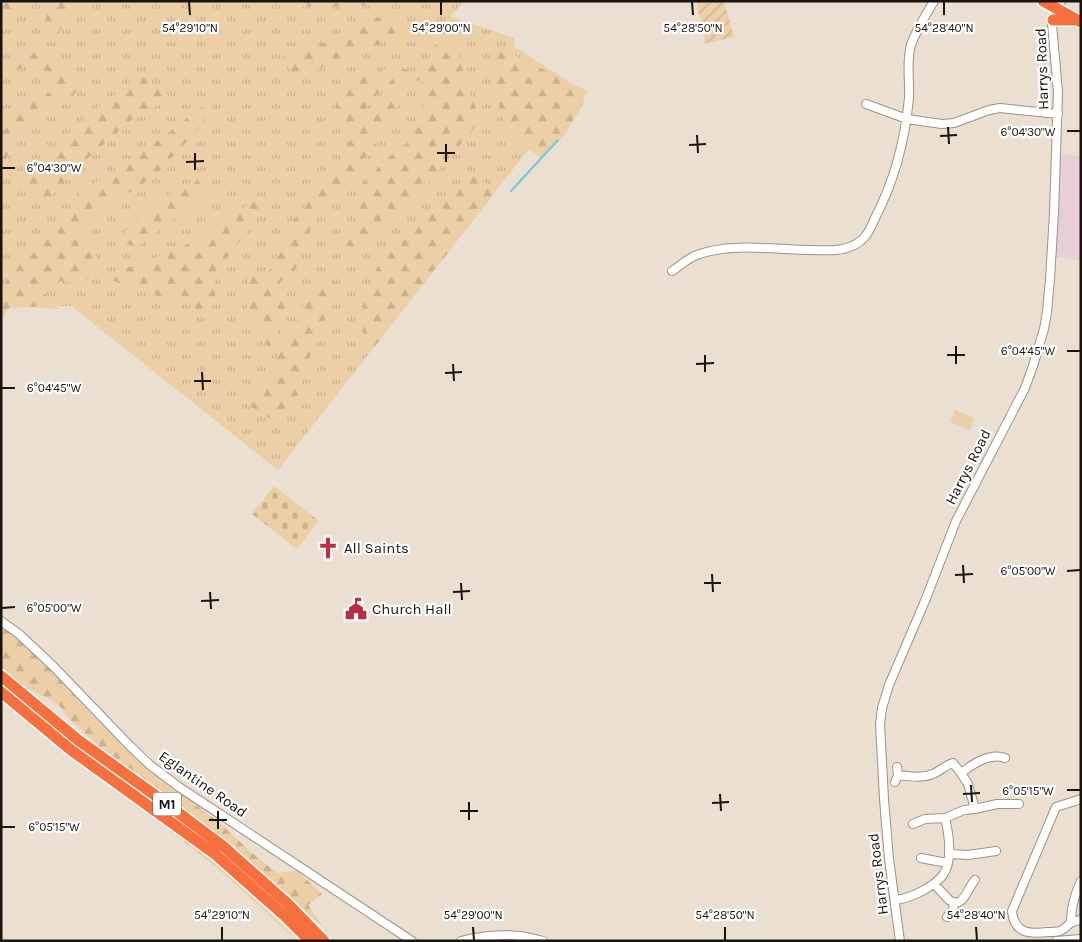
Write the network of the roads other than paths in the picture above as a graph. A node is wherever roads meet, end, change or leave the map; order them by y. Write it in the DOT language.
graph roads {
  1 [pos="934,1"];
  2 [pos="1043,1"];
  3 [pos="1057,10"];
  4 [pos="1079,21"];
  5 [pos="866,104"];
  6 [pos="1058,114"];
  7 [pos="907,120"];
  8 [pos="672,271"];
  9 [pos="1,621"];
  10 [pos="1,676"];
  11 [pos="1,692"];
  12 [pos="1005,758"];
  13 [pos="961,773"];
  14 [pos="896,774"];
  15 [pos="1081,799"];
  16 [pos="1019,804"];
  17 [pos="975,809"];
  18 [pos="946,818"];
  19 [pos="913,824"];
  20 [pos="996,851"];
  21 [pos="949,854"];
  22 [pos="921,858"];
  23 [pos="947,863"];
  24 [pos="975,880"];
  25 [pos="1081,880"];
  26 [pos="934,884"];
  27 [pos="895,900"];
  28 [pos="954,903"];
  29 [pos="947,917"];
  30 [pos="1081,920"];
  31 [pos="1072,921"];
  32 [pos="1081,939"];
  33 [pos="310,941"];
  34 [pos="324,941"];
  35 [pos="412,941"];
  36 [pos="461,941"];
  37 [pos="543,941"];
  38 [pos="900,941"];
  39 [pos="1056,941"];
  1 -- 7 [label="street"];
  2 -- 3 [label="highway"];
  3 -- 4 [label="highway"];
  3 -- 6 [label="street, Harrys Road"];
  5 -- 7 [label="street"];
  6 -- 7 [label="street"];
  6 -- 27 [label="street, Harrys Road"];
  7 -- 8 [label="street"];
  9 -- 35 [label="street, Eglantine Road"];
  10 -- 34 [label="highway, M1"];
  11 -- 33 [label="highway, M1"];
  12 -- 13 [label="street"];
  13 -- 14 [label="street"];
  13 -- 17 [label="street"];
  15 -- 31 [label="street"];
  16 -- 17 [label="street"];
  17 -- 18 [label="street"];
  18 -- 19 [label="street"];
  18 -- 21 [label="street"];
  20 -- 21 [label="street"];
  21 -- 23 [label="street"];
  22 -- 23 [label="street"];
  23 -- 26 [label="street"];
  24 -- 28 [label="street"];
  25 -- 31 [label="street"];
  26 -- 27 [label="street"];
  26 -- 28 [label="street"];
  27 -- 38 [label="street, Harrys Road"];
  28 -- 29 [label="street"];
  30 -- 31 [label="street"];
  32 -- 39 [label="street"];
  36 -- 37 [label="street"];
}
